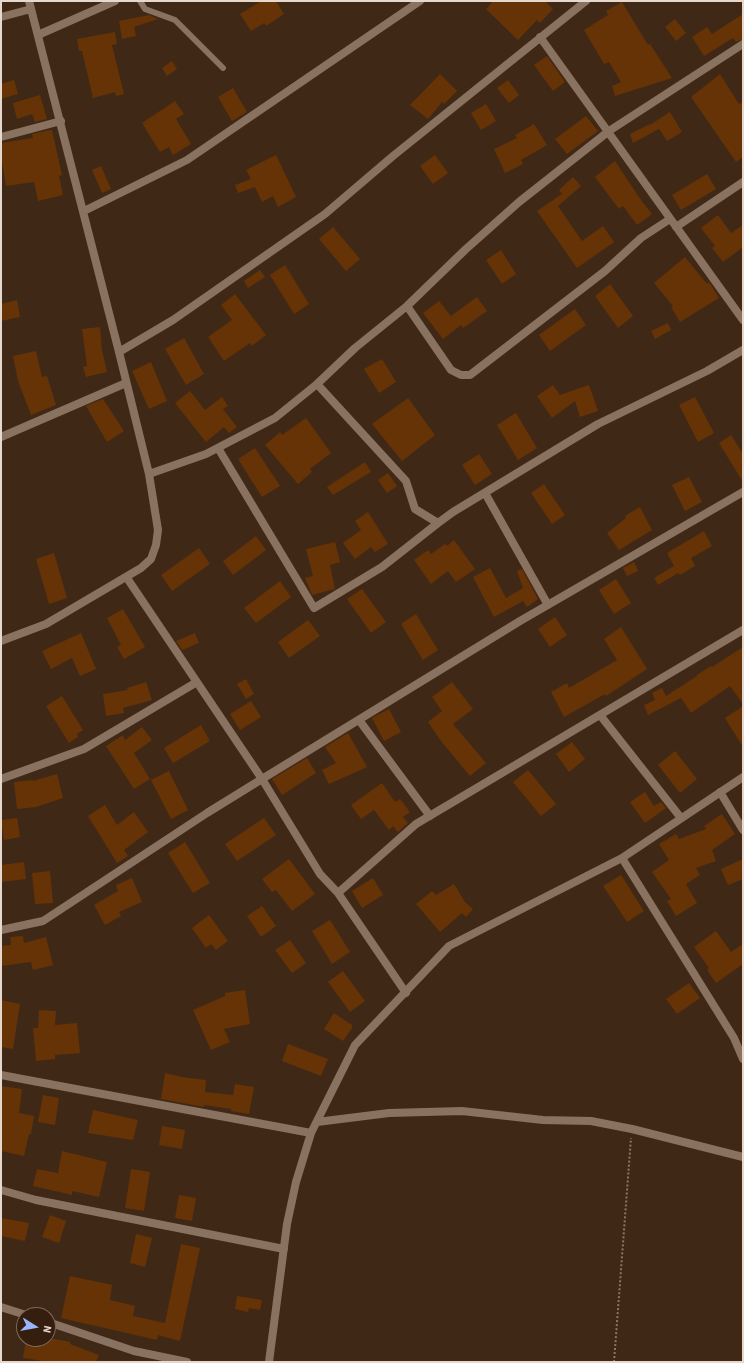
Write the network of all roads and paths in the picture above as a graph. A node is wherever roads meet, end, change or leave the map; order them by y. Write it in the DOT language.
graph roads {
  1 [pos="115,1"];
  2 [pos="140,1"];
  3 [pos="420,1"];
  4 [pos="586,1"];
  5 [pos="30,5"];
  6 [pos="1,17"];
  7 [pos="38,35"];
  8 [pos="540,37"];
  9 [pos="743,44"];
  10 [pos="223,68"];
  11 [pos="61,121"];
  12 [pos="609,131"];
  13 [pos="1,137"];
  14 [pos="743,182"];
  15 [pos="84,211"];
  16 [pos="670,219"];
  17 [pos="676,227"];
  18 [pos="407,306"];
  19 [pos="743,320"];
  20 [pos="743,350"];
  21 [pos="119,352"];
  22 [pos="126,383"];
  23 [pos="316,384"];
  24 [pos="1,437"];
  25 [pos="218,448"];
  26 [pos="149,474"];
  27 [pos="743,492"];
  28 [pos="485,493"];
  29 [pos="438,523"];
  30 [pos="126,578"];
  31 [pos="548,605"];
  32 [pos="743,630"];
  33 [pos="1,641"];
  34 [pos="197,682"];
  35 [pos="600,715"];
  36 [pos="359,720"];
  37 [pos="743,778"];
  38 [pos="1,779"];
  39 [pos="262,779"];
  40 [pos="720,792"];
  41 [pos="430,816"];
  42 [pos="681,818"];
  43 [pos="743,830"];
  44 [pos="622,858"];
  45 [pos="338,894"];
  46 [pos="1,930"];
  47 [pos="406,993"];
  48 [pos="743,1059"];
  49 [pos="1,1075"];
  50 [pos="317,1122"];
  51 [pos="632,1129"];
  52 [pos="311,1133"];
  53 [pos="743,1157"];
  54 [pos="1,1190"];
  55 [pos="284,1249"];
  56 [pos="1,1307"];
  57 [pos="16,1312"];
  58 [pos="56,1325"];
  59 [pos="187,1362"];
  60 [pos="269,1362"];
  61 [pos="614,1362"];
  1 -- 7 [label="street"];
  2 -- 10 [label="lane"];
  3 -- 15 [label="street"];
  4 -- 8 [label="street"];
  5 -- 6 [label="street"];
  5 -- 7 [label="street"];
  7 -- 11 [label="street"];
  8 -- 12 [label="street"];
  8 -- 21 [label="street"];
  9 -- 12 [label="street"];
  11 -- 13 [label="street"];
  11 -- 15 [label="street"];
  12 -- 16 [label="street"];
  12 -- 18 [label="street"];
  14 -- 17 [label="street"];
  15 -- 21 [label="street"];
  16 -- 17 [label="street"];
  16 -- 18 [label="street"];
  17 -- 19 [label="street"];
  18 -- 23 [label="street"];
  20 -- 28 [label="street"];
  21 -- 22 [label="street"];
  22 -- 24 [label="street"];
  22 -- 26 [label="street"];
  23 -- 25 [label="street"];
  23 -- 29 [label="street"];
  25 -- 26 [label="street"];
  25 -- 29 [label="street"];
  26 -- 30 [label="street"];
  27 -- 31 [label="street"];
  28 -- 29 [label="street"];
  28 -- 31 [label="street"];
  30 -- 33 [label="street"];
  30 -- 34 [label="street"];
  31 -- 36 [label="street"];
  32 -- 35 [label="street"];
  34 -- 38 [label="street"];
  34 -- 39 [label="street"];
  35 -- 41 [label="street"];
  35 -- 42 [label="street"];
  36 -- 39 [label="street"];
  36 -- 41 [label="street"];
  37 -- 40 [label="street"];
  39 -- 45 [label="street"];
  39 -- 46 [label="street"];
  40 -- 42 [label="street"];
  40 -- 43 [label="street"];
  41 -- 45 [label="street"];
  42 -- 44 [label="street"];
  44 -- 47 [label="street"];
  44 -- 48 [label="street"];
  45 -- 47 [label="street"];
  47 -- 50 [label="street"];
  49 -- 52 [label="street"];
  50 -- 51 [label="street"];
  50 -- 52 [label="street"];
  51 -- 53 [label="street"];
  51 -- 61 [label="path"];
  52 -- 55 [label="street"];
  54 -- 55 [label="street"];
  55 -- 60 [label="street"];
  56 -- 57 [label="street"];
  58 -- 59 [label="street"];
}
